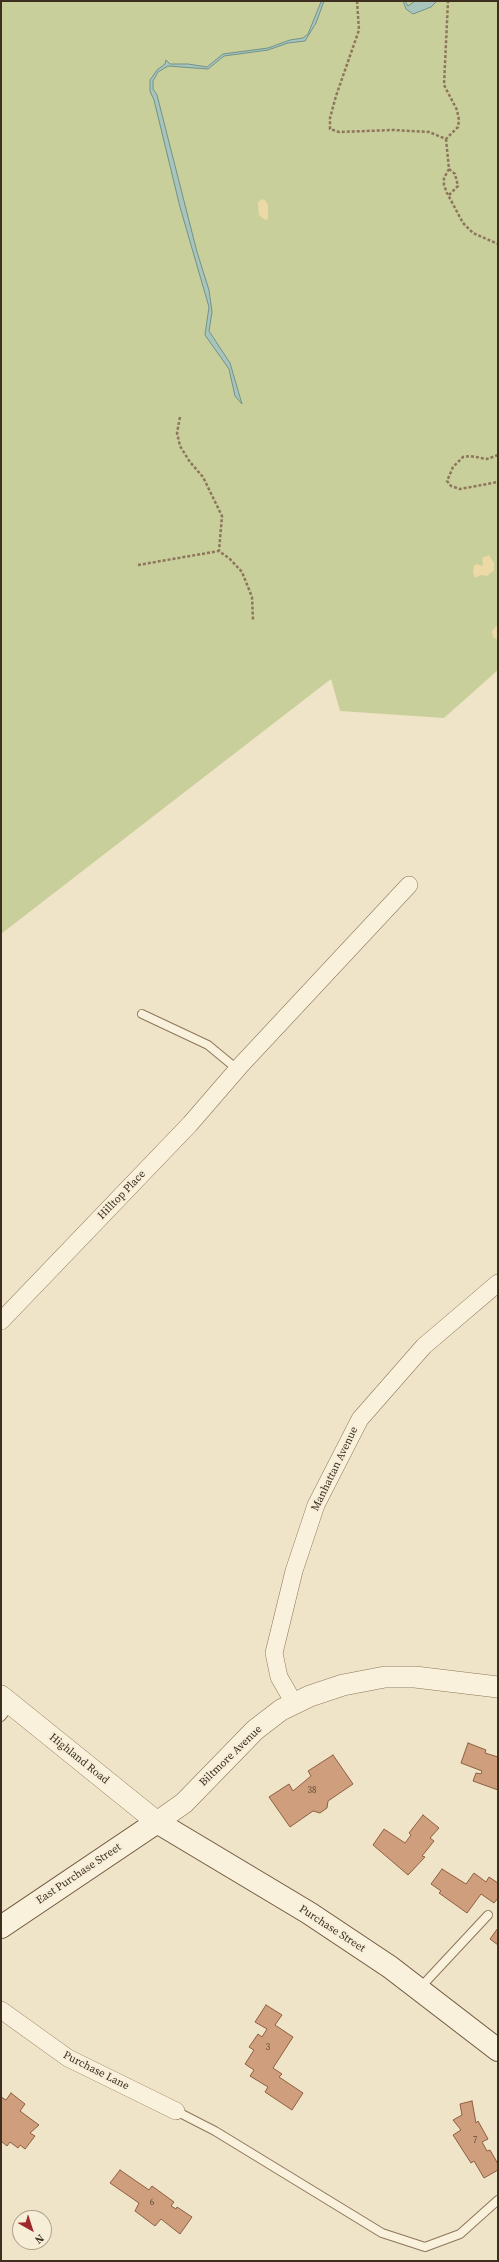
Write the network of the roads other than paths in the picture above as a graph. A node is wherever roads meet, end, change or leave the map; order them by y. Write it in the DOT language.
graph roads {
  1 [pos="409,885"];
  2 [pos="142,1014"];
  3 [pos="239,1067"];
  4 [pos="498,1283"];
  5 [pos="1,1321"];
  6 [pos="498,1687"];
  7 [pos="294,1703"];
  8 [pos="4,1706"];
  9 [pos="157,1822"];
  10 [pos="488,1915"];
  11 [pos="1,1927"];
  12 [pos="419,1989"];
  13 [pos="1,2010"];
  14 [pos="498,2050"];
  15 [pos="176,2111"];
  16 [pos="498,2200"];
  1 -- 3 [label="street, Hilltop Place"];
  2 -- 3 [label="lane"];
  3 -- 5 [label="street, Hilltop Place"];
  4 -- 7 [label="street, Manhattan Avenue"];
  6 -- 7 [label="street, Biltmore Avenue"];
  7 -- 9 [label="street, Biltmore Avenue"];
  8 -- 9 [label="street, Highland Road"];
  9 -- 11 [label="main road, East Purchase Street"];
  9 -- 12 [label="main road, Purchase Street"];
  10 -- 12 [label="lane"];
  12 -- 14 [label="main road, Purchase Street"];
  13 -- 15 [label="street, Purchase Lane"];
  15 -- 16 [label="lane"];
}
